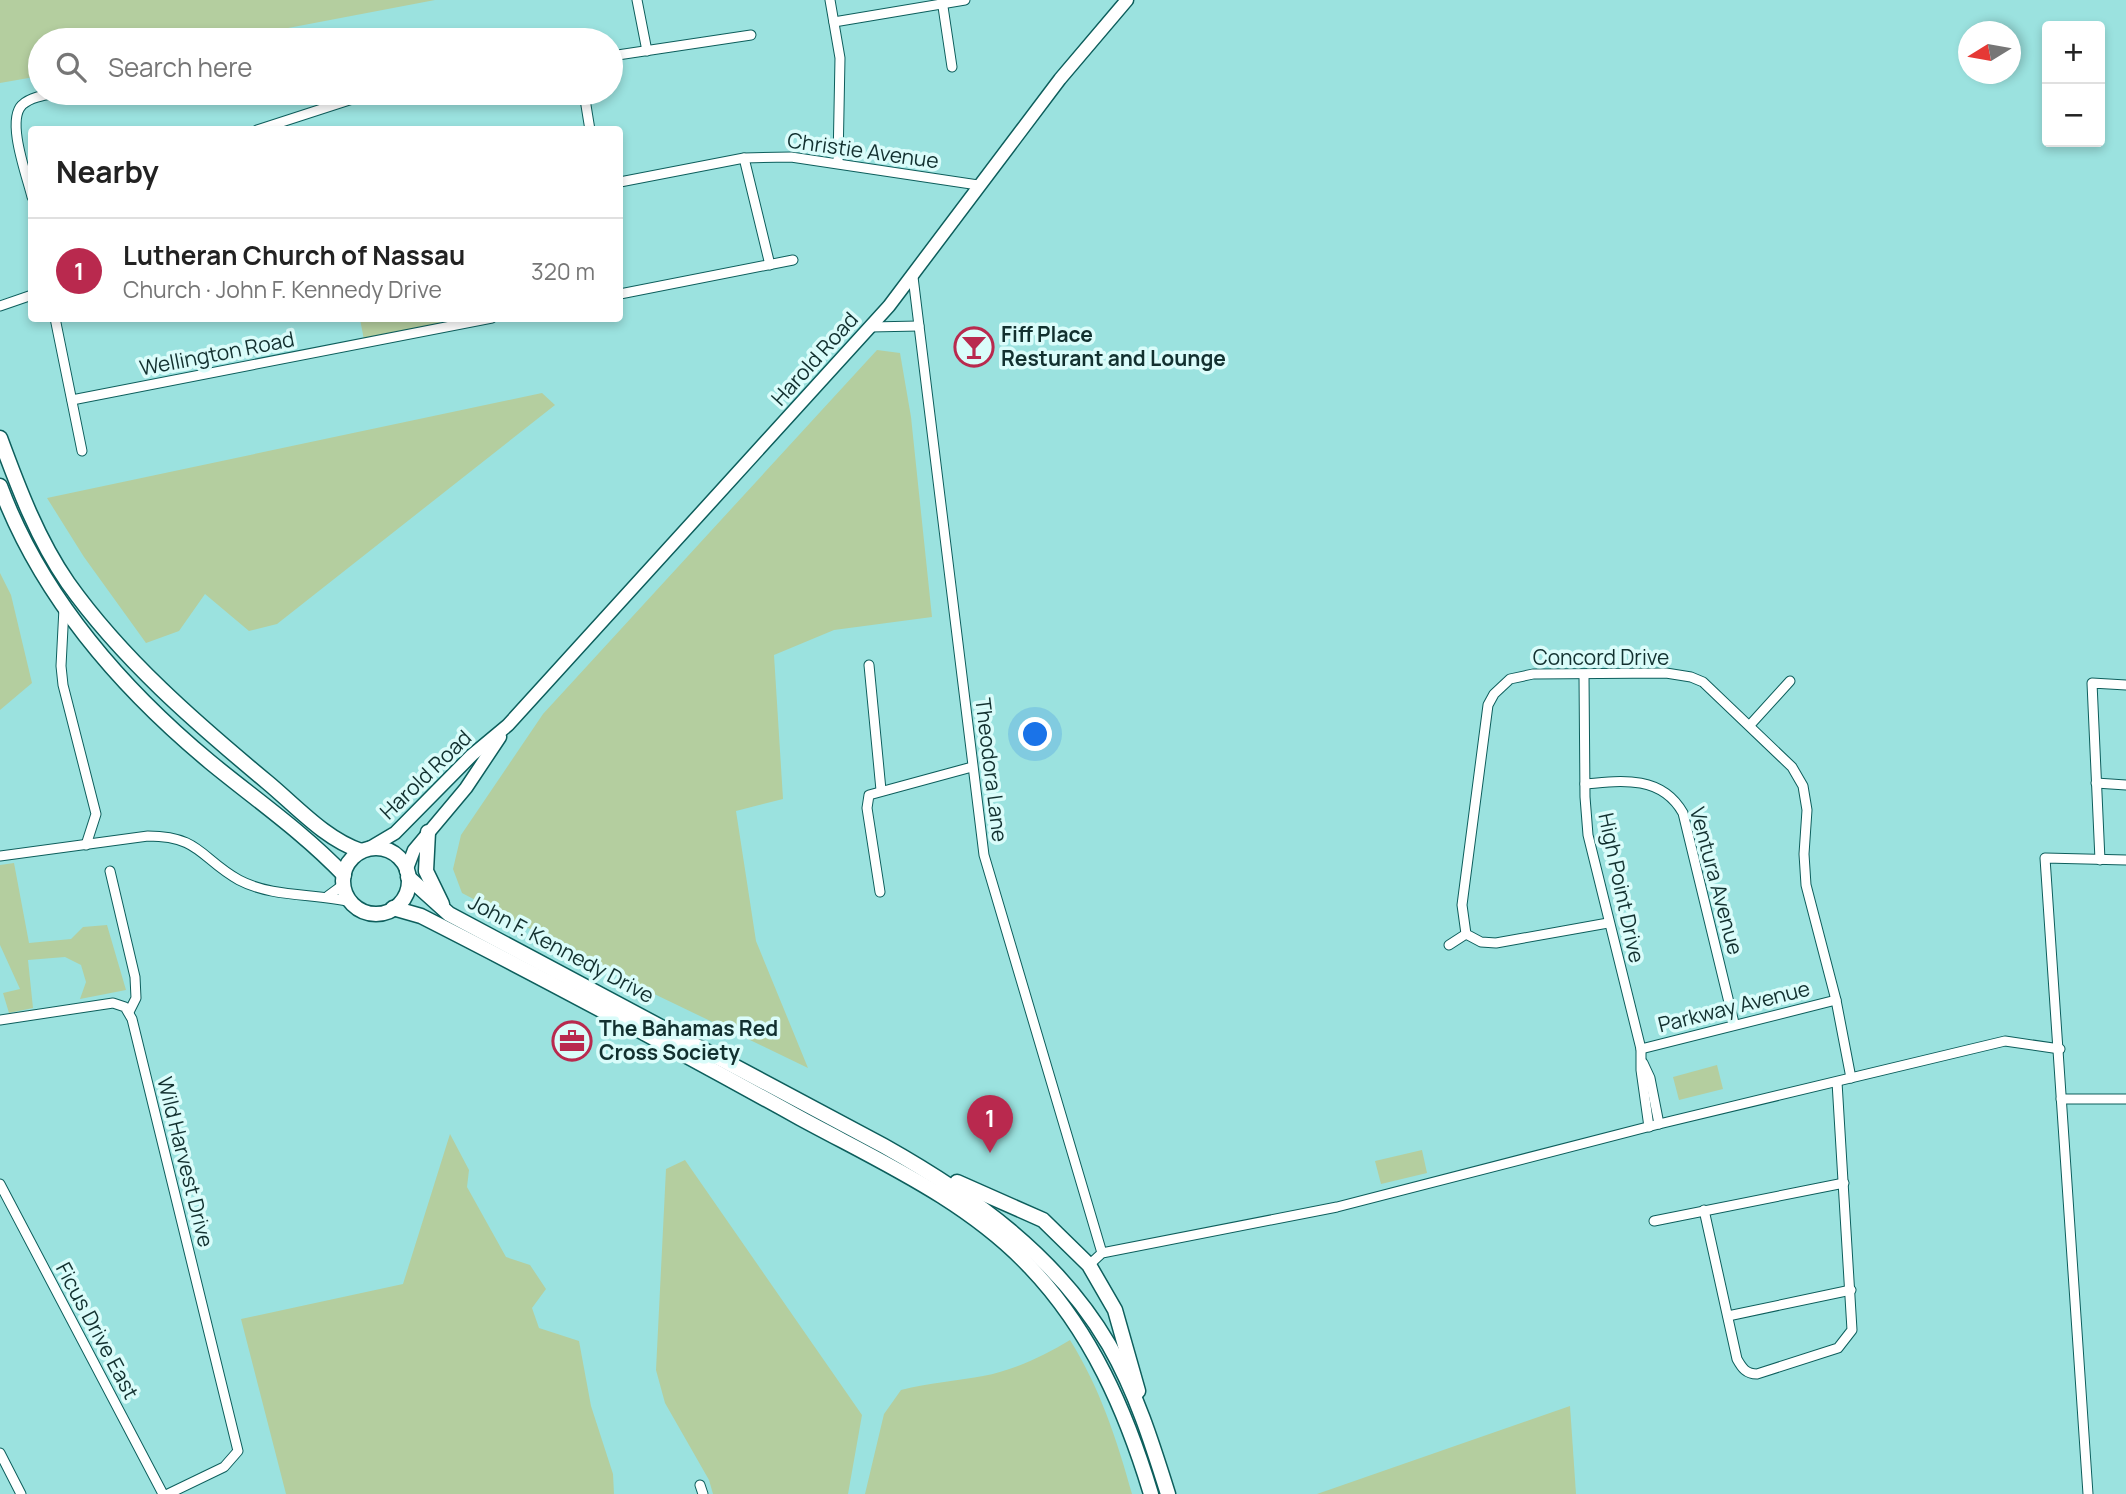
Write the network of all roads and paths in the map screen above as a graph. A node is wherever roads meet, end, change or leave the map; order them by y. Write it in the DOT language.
graph roads {
  1 [pos="637,0"];
  2 [pos="830,0"];
  3 [pos="965,0"];
  4 [pos="1127,0"];
  5 [pos="942,2"];
  6 [pos="834,22"];
  7 [pos="751,35"];
  8 [pos="647,51"];
  9 [pos="623,54"];
  10 [pos="952,67"];
  11 [pos="28,102"];
  12 [pos="334,105"];
  13 [pos="586,105"];
  14 [pos="269,126"];
  15 [pos="589,126"];
  16 [pos="744,158"];
  17 [pos="838,162"];
  18 [pos="28,181"];
  19 [pos="623,181"];
  20 [pos="978,185"];
  21 [pos="793,260"];
  22 [pos="770,265"];
  23 [pos="913,277"];
  24 [pos="623,293"];
  25 [pos="28,296"];
  26 [pos="5,299"];
  27 [pos="0,306"];
  28 [pos="56,322"];
  29 [pos="472,322"];
  30 [pos="919,326"];
  31 [pos="870,327"];
  32 [pos="72,400"];
  33 [pos="0,438"];
  34 [pos="82,451"];
  35 [pos="0,486"];
  36 [pos="64,608"];
  37 [pos="869,665"];
  38 [pos="1584,675"];
  39 [pos="1790,681"];
  40 [pos="2126,685"];
  41 [pos="508,724"];
  42 [pos="1750,725"];
  43 [pos="972,767"];
  44 [pos="2096,783"];
  45 [pos="1585,784"];
  46 [pos="2126,785"];
  47 [pos="881,790"];
  48 [pos="428,832"];
  49 [pos="86,845"];
  50 [pos="365,850"];
  51 [pos="0,856"];
  52 [pos="2100,860"];
  53 [pos="2126,860"];
  54 [pos="110,871"];
  55 [pos="407,874"];
  56 [pos="343,880"];
  57 [pos="880,892"];
  58 [pos="328,896"];
  59 [pos="351,902"];
  60 [pos="393,908"];
  61 [pos="449,914"];
  62 [pos="1608,923"];
  63 [pos="1466,934"];
  64 [pos="1448,945"];
  65 [pos="1836,1000"];
  66 [pos="129,1012"];
  67 [pos="0,1020"];
  68 [pos="1734,1023"];
  69 [pos="1642,1049"];
  70 [pos="2060,1049"];
  71 [pos="1851,1078"];
  72 [pos="1837,1082"];
  73 [pos="2061,1099"];
  74 [pos="2126,1099"];
  75 [pos="1654,1126"];
  76 [pos="936,1175"];
  77 [pos="1844,1183"];
  78 [pos="0,1184"];
  79 [pos="1704,1210"];
  80 [pos="1654,1221"];
  81 [pos="1102,1253"];
  82 [pos="1089,1265"];
  83 [pos="1851,1290"];
  84 [pos="1728,1316"];
  85 [pos="1146,1426"];
  86 [pos="0,1453"];
  87 [pos="21,1494"];
  88 [pos="166,1494"];
  89 [pos="1151,1494"];
  90 [pos="1168,1494"];
  91 [pos="2088,1494"];
  1 -- 8 [label="street"];
  2 -- 6 [label="street"];
  3 -- 5 [label="street"];
  4 -- 20 [label="main road, Harold Road"];
  5 -- 6 [label="street"];
  5 -- 10 [label="street"];
  6 -- 17 [label="street"];
  7 -- 8 [label="street"];
  8 -- 9 [label="street"];
  11 -- 18 [label="street"];
  12 -- 14 [label="street"];
  13 -- 15 [label="street"];
  16 -- 17 [label="street, Christie Avenue"];
  16 -- 19 [label="street, Christie Avenue"];
  16 -- 22 [label="street"];
  17 -- 20 [label="street, Christie Avenue"];
  20 -- 23 [label="main road, Harold Road"];
  21 -- 22 [label="street"];
  22 -- 24 [label="street"];
  23 -- 30 [label="street, Theodora Lane"];
  23 -- 31 [label="main road, Harold Road"];
  25 -- 26 [label="street"];
  26 -- 27 [label="street"];
  28 -- 32 [label="street"];
  29 -- 32 [label="street, Wellington Road"];
  30 -- 31 [label="street"];
  30 -- 43 [label="street, Theodora Lane"];
  31 -- 41 [label="main road, Harold Road"];
  32 -- 34 [label="street"];
  33 -- 50 [label="highway, John F. Kennedy Drive"];
  35 -- 36 [label="highway"];
  36 -- 49 [label="street"];
  36 -- 56 [label="highway"];
  37 -- 47 [label="street"];
  38 -- 42 [label="street, Concord Drive"];
  38 -- 45 [label="street, High Point Drive"];
  38 -- 63 [label="street, Concord Drive"];
  39 -- 42 [label="street"];
  40 -- 44 [label="street"];
  41 -- 48 [label="main road, Harold Road"];
  41 -- 50 [label="main road, Harold Road"];
  42 -- 65 [label="street, Concord Drive"];
  43 -- 47 [label="street"];
  43 -- 81 [label="street, Theodora Lane"];
  44 -- 46 [label="street"];
  44 -- 52 [label="street"];
  45 -- 62 [label="street, High Point Drive"];
  45 -- 68 [label="street, Ventura Avenue"];
  47 -- 57 [label="street"];
  48 -- 55 [label="main road, Harold Road"];
  48 -- 61 [label="highway"];
  49 -- 51 [label="street"];
  49 -- 58 [label="street"];
  50 -- 55 [label="highway, John F. Kennedy Drive"];
  50 -- 56 [label="highway"];
  52 -- 53 [label="street"];
  52 -- 70 [label="street"];
  54 -- 66 [label="street"];
  55 -- 60 [label="highway"];
  55 -- 61 [label="highway, John F. Kennedy Drive"];
  56 -- 58 [label="street"];
  56 -- 59 [label="highway"];
  58 -- 59 [label="street"];
  59 -- 60 [label="highway, John F. Kennedy Drive"];
  60 -- 89 [label="highway, John F. Kennedy Drive"];
  61 -- 76 [label="highway, John F. Kennedy Drive"];
  62 -- 63 [label="street"];
  62 -- 69 [label="street, High Point Drive"];
  63 -- 64 [label="street"];
  65 -- 68 [label="street, Parkway Avenue"];
  65 -- 71 [label="street, Concord Drive"];
  66 -- 67 [label="street"];
  66 -- 88 [label="street, Wild Harvest Drive"];
  68 -- 69 [label="street, Parkway Avenue"];
  69 -- 75 [label="street, High Point Drive"];
  70 -- 71 [label="street"];
  70 -- 73 [label="street"];
  71 -- 72 [label="street"];
  72 -- 75 [label="street"];
  72 -- 77 [label="street"];
  73 -- 74 [label="street"];
  73 -- 91 [label="street"];
  75 -- 81 [label="street"];
  76 -- 82 [label="highway"];
  76 -- 85 [label="highway, John F. Kennedy Drive"];
  77 -- 79 [label="street"];
  77 -- 83 [label="street"];
  78 -- 88 [label="street, Ficus Drive East"];
  79 -- 80 [label="street"];
  79 -- 84 [label="street"];
  81 -- 82 [label="street"];
  82 -- 85 [label="highway"];
  83 -- 84 [label="street"];
  83 -- 84 [label="street"];
  85 -- 90 [label="highway, John F. Kennedy Drive"];
  86 -- 87 [label="street"];
}
